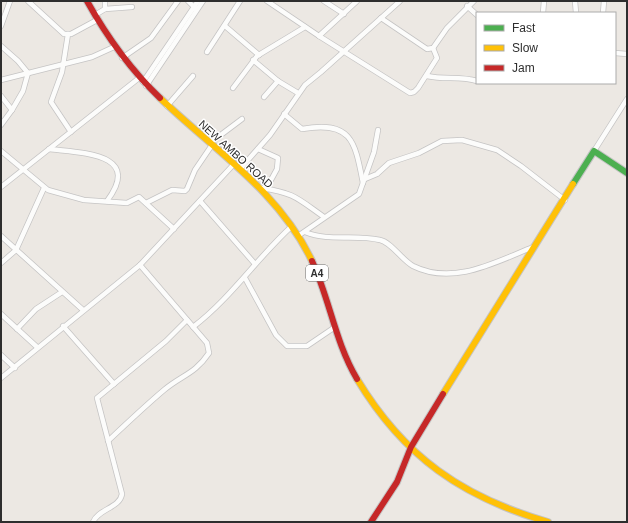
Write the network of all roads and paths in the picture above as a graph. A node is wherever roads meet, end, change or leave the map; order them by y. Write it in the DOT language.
graph roads {
  1 [pos="10,1"];
  2 [pos="28,1"];
  3 [pos="87,1"];
  4 [pos="105,1"];
  5 [pos="178,1"];
  6 [pos="188,1"];
  7 [pos="198,1"];
  8 [pos="203,1"];
  9 [pos="240,1"];
  10 [pos="267,1"];
  11 [pos="324,1"];
  12 [pos="358,1"];
  13 [pos="400,1"];
  14 [pos="474,1"];
  15 [pos="544,1"];
  16 [pos="575,1"];
  17 [pos="604,1"];
  18 [pos="467,6"];
  19 [pos="132,7"];
  20 [pos="196,8"];
  21 [pos="105,9"];
  22 [pos="543,12"];
  23 [pos="576,12"];
  24 [pos="603,12"];
  25 [pos="344,14"];
  26 [pos="476,14"];
  27 [pos="96,18"];
  28 [pos="381,18"];
  29 [pos="1,26"];
  30 [pos="225,26"];
  31 [pos="305,27"];
  32 [pos="68,34"];
  33 [pos="319,36"];
  34 [pos="1,46"];
  35 [pos="114,47"];
  36 [pos="433,48"];
  37 [pos="207,52"];
  38 [pos="344,52"];
  39 [pos="616,54"];
  40 [pos="627,54"];
  41 [pos="259,55"];
  42 [pos="122,58"];
  43 [pos="253,60"];
  44 [pos="64,62"];
  45 [pos="28,73"];
  46 [pos="193,76"];
  47 [pos="427,76"];
  48 [pos="1,80"];
  49 [pos="476,81"];
  50 [pos="142,82"];
  51 [pos="278,82"];
  52 [pos="233,88"];
  53 [pos="298,93"];
  54 [pos="1,96"];
  55 [pos="264,97"];
  56 [pos="627,99"];
  57 [pos="167,106"];
  58 [pos="12,110"];
  59 [pos="284,114"];
  60 [pos="242,119"];
  61 [pos="1,125"];
  62 [pos="378,130"];
  63 [pos="71,132"];
  64 [pos="211,144"];
  65 [pos="49,149"];
  66 [pos="258,149"];
  67 [pos="594,151"];
  68 [pos="1,152"];
  69 [pos="234,164"];
  70 [pos="23,170"];
  71 [pos="240,170"];
  72 [pos="627,173"];
  73 [pos="364,181"];
  74 [pos="1,186"];
  75 [pos="44,188"];
  76 [pos="264,189"];
  77 [pos="565,200"];
  78 [pos="107,201"];
  79 [pos="200,201"];
  80 [pos="146,203"];
  81 [pos="324,217"];
  82 [pos="292,226"];
  83 [pos="174,229"];
  84 [pos="305,232"];
  85 [pos="1,236"];
  86 [pos="298,236"];
  87 [pos="534,247"];
  88 [pos="16,250"];
  89 [pos="1,262"];
  90 [pos="255,264"];
  91 [pos="140,265"];
  92 [pos="245,278"];
  93 [pos="62,292"];
  94 [pos="83,310"];
  95 [pos="1,314"];
  96 [pos="187,320"];
  97 [pos="63,326"];
  98 [pos="193,327"];
  99 [pos="334,327"];
  100 [pos="17,329"];
  101 [pos="37,347"];
  102 [pos="1,355"];
  103 [pos="15,368"];
  104 [pos="1,378"];
  105 [pos="114,384"];
  106 [pos="108,442"];
  107 [pos="411,447"];
  108 [pos="93,522"];
  109 [pos="371,522"];
  110 [pos="548,522"];
  1 -- 29 [label="street"];
  2 -- 32 [label="street"];
  3 -- 27 [label="main road, NEW AMBO ROAD / A4"];
  4 -- 21 [label="street"];
  5 -- 42 [label="street"];
  6 -- 20 [label="street"];
  7 -- 20 [label="street"];
  8 -- 20 [label="street"];
  9 -- 30 [label="street"];
  10 -- 31 [label="street"];
  11 -- 25 [label="street"];
  12 -- 25 [label="street"];
  13 -- 28 [label="street"];
  14 -- 18 [label="street"];
  15 -- 22 [label="street"];
  16 -- 23 [label="street"];
  17 -- 24 [label="street"];
  18 -- 26 [label="street"];
  18 -- 36 [label="street"];
  19 -- 21 [label="street"];
  20 -- 50 [label="street"];
  21 -- 27 [label="street"];
  25 -- 33 [label="street"];
  27 -- 32 [label="street"];
  27 -- 35 [label="main road, NEW AMBO ROAD / A4"];
  28 -- 36 [label="street"];
  28 -- 38 [label="street"];
  30 -- 37 [label="street"];
  30 -- 41 [label="street"];
  31 -- 33 [label="street"];
  31 -- 41 [label="street"];
  32 -- 44 [label="street"];
  33 -- 38 [label="street"];
  34 -- 45 [label="street"];
  35 -- 42 [label="main road, NEW AMBO ROAD / A4"];
  35 -- 44 [label="street"];
  36 -- 47 [label="street"];
  38 -- 47 [label="street"];
  38 -- 53 [label="street"];
  39 -- 40 [label="street"];
  41 -- 43 [label="street"];
  42 -- 50 [label="main road, NEW AMBO ROAD / A4"];
  43 -- 51 [label="street"];
  43 -- 52 [label="street"];
  44 -- 45 [label="street"];
  44 -- 63 [label="street"];
  45 -- 48 [label="street"];
  45 -- 58 [label="street"];
  46 -- 57 [label="street"];
  47 -- 49 [label="street"];
  50 -- 57 [label="main road, NEW AMBO ROAD / A4"];
  50 -- 63 [label="street"];
  51 -- 53 [label="street"];
  51 -- 55 [label="street"];
  53 -- 59 [label="street"];
  54 -- 58 [label="street"];
  56 -- 67 [label="street"];
  57 -- 64 [label="main road, NEW AMBO ROAD / A4"];
  58 -- 61 [label="street"];
  59 -- 66 [label="street"];
  59 -- 73 [label="street"];
  60 -- 64 [label="street"];
  62 -- 73 [label="street"];
  63 -- 65 [label="street"];
  64 -- 69 [label="main road, NEW AMBO ROAD / A4"];
  64 -- 80 [label="street"];
  65 -- 70 [label="street"];
  65 -- 78 [label="street"];
  66 -- 71 [label="street"];
  66 -- 76 [label="street"];
  67 -- 72 [label="main road"];
  67 -- 77 [label="main road"];
  68 -- 70 [label="street"];
  69 -- 71 [label="main road, NEW AMBO ROAD / A4"];
  69 -- 79 [label="street"];
  70 -- 74 [label="street"];
  70 -- 75 [label="street"];
  71 -- 76 [label="main road, NEW AMBO ROAD / A4"];
  73 -- 77 [label="street"];
  73 -- 81 [label="street"];
  75 -- 78 [label="street"];
  75 -- 88 [label="street"];
  76 -- 81 [label="street"];
  76 -- 82 [label="main road, NEW AMBO ROAD / A4"];
  77 -- 87 [label="main road"];
  78 -- 80 [label="street"];
  79 -- 83 [label="street"];
  79 -- 90 [label="street"];
  80 -- 83 [label="street"];
  81 -- 84 [label="street"];
  82 -- 86 [label="main road, NEW AMBO ROAD / A4"];
  82 -- 90 [label="street"];
  83 -- 91 [label="street"];
  84 -- 86 [label="street"];
  84 -- 87 [label="street"];
  85 -- 88 [label="street"];
  86 -- 99 [label="main road, NEW AMBO ROAD / A4"];
  87 -- 107 [label="main road"];
  88 -- 89 [label="street"];
  88 -- 93 [label="street"];
  90 -- 92 [label="street"];
  91 -- 94 [label="street"];
  91 -- 96 [label="street"];
  92 -- 98 [label="street"];
  92 -- 99 [label="street"];
  93 -- 94 [label="street"];
  93 -- 100 [label="street"];
  94 -- 97 [label="street"];
  95 -- 100 [label="street"];
  96 -- 98 [label="street"];
  96 -- 105 [label="street"];
  97 -- 101 [label="street"];
  97 -- 105 [label="street"];
  98 -- 106 [label="street"];
  99 -- 107 [label="main road, NEW AMBO ROAD / A4"];
  100 -- 101 [label="street"];
  101 -- 103 [label="street"];
  102 -- 103 [label="street"];
  103 -- 104 [label="street"];
  105 -- 106 [label="street"];
  106 -- 108 [label="street"];
  107 -- 109 [label="main road"];
  107 -- 110 [label="main road, NEW AMBO ROAD / A4"];
}
